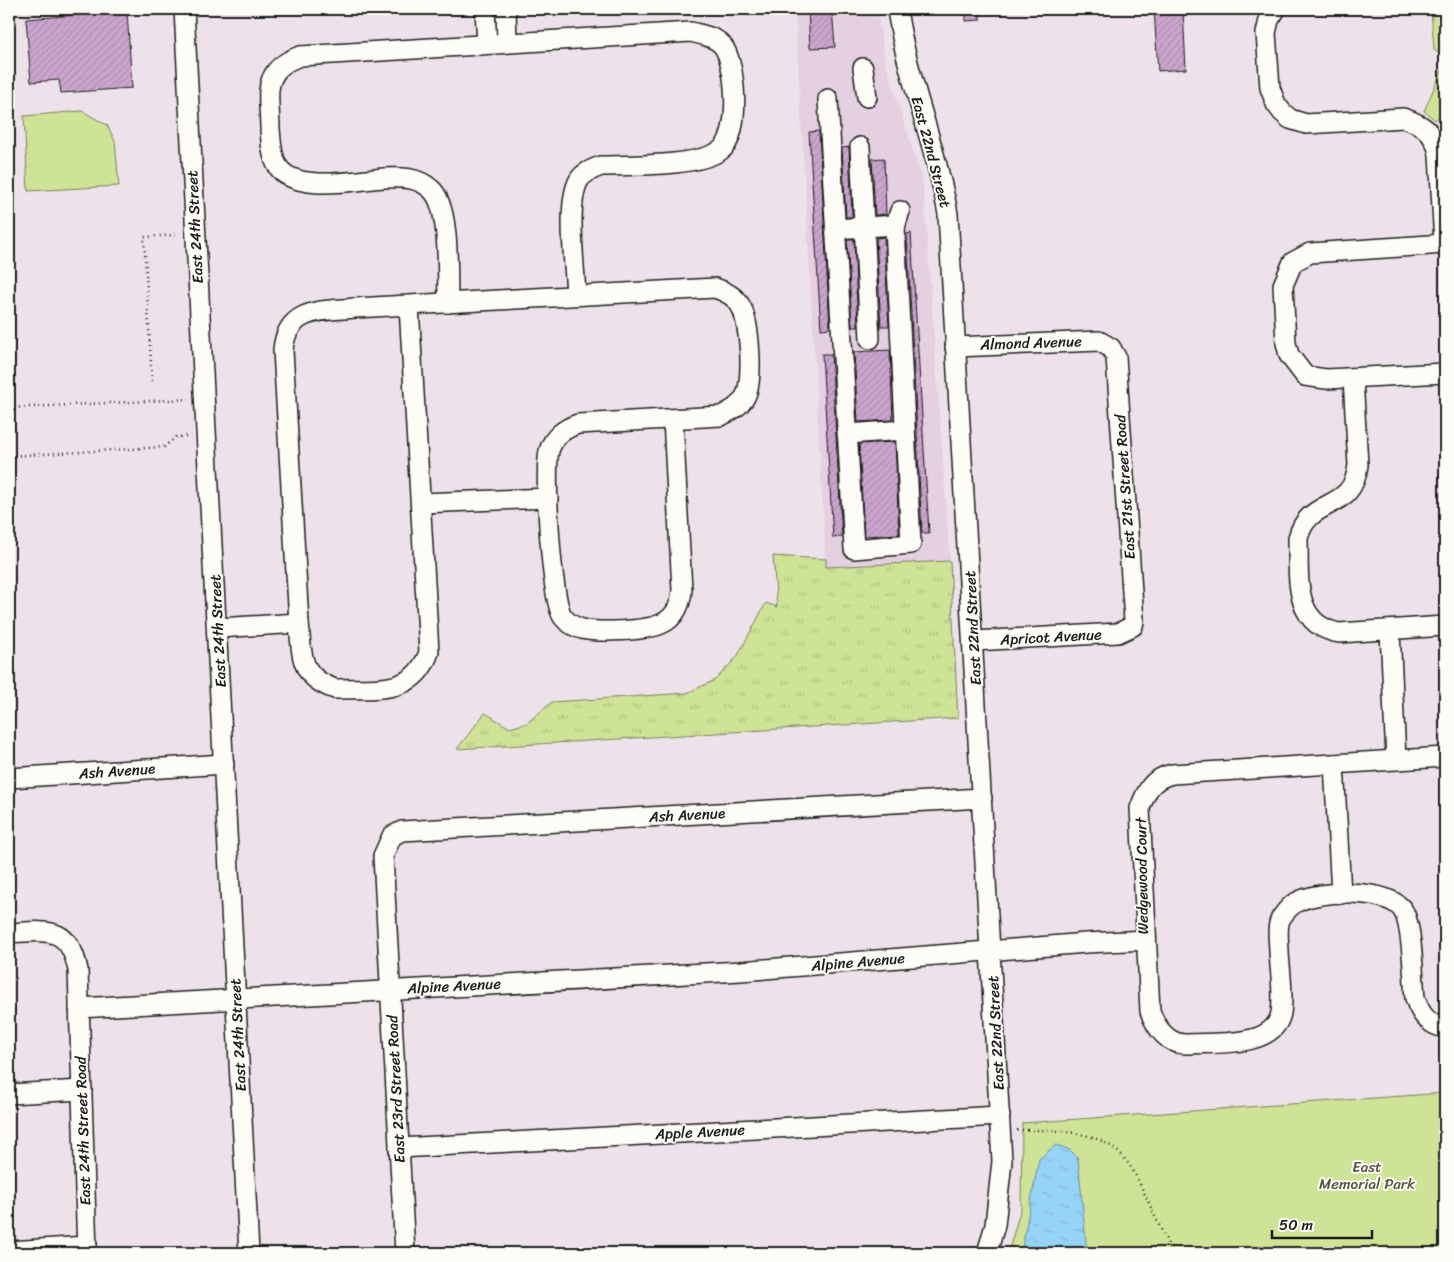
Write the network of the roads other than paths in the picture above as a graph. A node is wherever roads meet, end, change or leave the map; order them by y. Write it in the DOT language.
graph roads {
  1 [pos="184,9"];
  2 [pos="485,9"];
  3 [pos="506,9"];
  4 [pos="897,9"];
  5 [pos="1276,9"];
  6 [pos="507,42"];
  7 [pos="487,44"];
  8 [pos="863,68"];
  9 [pos="867,98"];
  10 [pos="828,99"];
  11 [pos="860,147"];
  12 [pos="864,227"];
  13 [pos="836,229"];
  14 [pos="1445,244"];
  15 [pos="576,295"];
  16 [pos="448,303"];
  17 [pos="408,306"];
  18 [pos="901,338"];
  19 [pos="870,340"];
  20 [pos="842,342"];
  21 [pos="1106,345"];
  22 [pos="956,346"];
  23 [pos="1445,373"];
  24 [pos="1353,378"];
  25 [pos="673,419"];
  26 [pos="905,430"];
  27 [pos="847,434"];
  28 [pos="548,498"];
  29 [pos="421,503"];
  30 [pos="299,623"];
  31 [pos="1445,626"];
  32 [pos="218,628"];
  33 [pos="1128,630"];
  34 [pos="1390,631"];
  35 [pos="974,641"];
  36 [pos="1445,757"];
  37 [pos="1396,759"];
  38 [pos="224,764"];
  39 [pos="1334,764"];
  40 [pos="9,778"];
  41 [pos="982,798"];
  42 [pos="392,836"];
  43 [pos="1340,894"];
  44 [pos="9,933"];
  45 [pos="1146,940"];
  46 [pos="992,951"];
  47 [pos="959,954"];
  48 [pos="391,990"];
  49 [pos="237,999"];
  50 [pos="79,1008"];
  51 [pos="1445,1028"];
  52 [pos="82,1090"];
  53 [pos="9,1094"];
  54 [pos="1001,1123"];
  55 [pos="399,1148"];
  56 [pos="87,1250"];
  57 [pos="9,1252"];
  58 [pos="249,1253"];
  59 [pos="405,1253"];
  60 [pos="987,1253"];
  1 -- 32 [label="street, East 24th Street"];
  2 -- 7 [label="street"];
  3 -- 6 [label="street"];
  4 -- 22 [label="street, East 22nd Street"];
  5 -- 14 [label="street"];
  6 -- 7 [label="street"];
  6 -- 15 [label="street"];
  7 -- 16 [label="street"];
  8 -- 9 [label="street"];
  10 -- 13 [label="street"];
  11 -- 12 [label="street"];
  12 -- 13 [label="street"];
  12 -- 18 [label="street"];
  12 -- 19 [label="street"];
  13 -- 20 [label="street"];
  14 -- 24 [label="street"];
  15 -- 16 [label="street"];
  15 -- 25 [label="street"];
  16 -- 17 [label="street"];
  17 -- 29 [label="street"];
  17 -- 30 [label="street"];
  18 -- 19 [label="street"];
  18 -- 26 [label="street"];
  19 -- 20 [label="street"];
  20 -- 27 [label="street"];
  21 -- 22 [label="street, Almond Avenue"];
  21 -- 33 [label="street, East 21st Street Road"];
  22 -- 35 [label="street, East 22nd Street"];
  23 -- 24 [label="street"];
  24 -- 34 [label="street"];
  25 -- 28 [label="street"];
  25 -- 28 [label="street"];
  26 -- 27 [label="street"];
  26 -- 27 [label="street"];
  28 -- 29 [label="street"];
  29 -- 30 [label="street"];
  30 -- 32 [label="street"];
  31 -- 34 [label="street"];
  32 -- 38 [label="street, East 24th Street"];
  33 -- 35 [label="street, Apricot Avenue"];
  34 -- 37 [label="street"];
  35 -- 41 [label="street, East 22nd Street"];
  36 -- 37 [label="street, Wedgewood Court"];
  37 -- 39 [label="street, Wedgewood Court"];
  38 -- 40 [label="street, Ash Avenue"];
  38 -- 49 [label="street, East 24th Street"];
  39 -- 43 [label="street"];
  39 -- 45 [label="street, Wedgewood Court"];
  41 -- 42 [label="street, Ash Avenue"];
  41 -- 46 [label="street, East 22nd Street"];
  42 -- 48 [label="street, East 23rd Street Road"];
  43 -- 45 [label="street"];
  43 -- 51 [label="street"];
  44 -- 50 [label="street"];
  45 -- 46 [label="street, Wedgewood Court"];
  46 -- 47 [label="street, Wedgewood Court"];
  46 -- 54 [label="street, East 22nd Street"];
  47 -- 48 [label="street, Alpine Avenue"];
  48 -- 49 [label="street, Alpine Avenue"];
  48 -- 55 [label="street, East 23rd Street Road"];
  49 -- 50 [label="street, Alpine Avenue"];
  49 -- 58 [label="street, East 24th Street"];
  50 -- 52 [label="street, East 24th Street Road"];
  52 -- 53 [label="street"];
  52 -- 56 [label="street, East 24th Street Road"];
  54 -- 55 [label="street, Apple Avenue"];
  54 -- 60 [label="street, East 22nd Street"];
  55 -- 59 [label="street, East 23rd Street Road"];
  56 -- 57 [label="street"];
}
